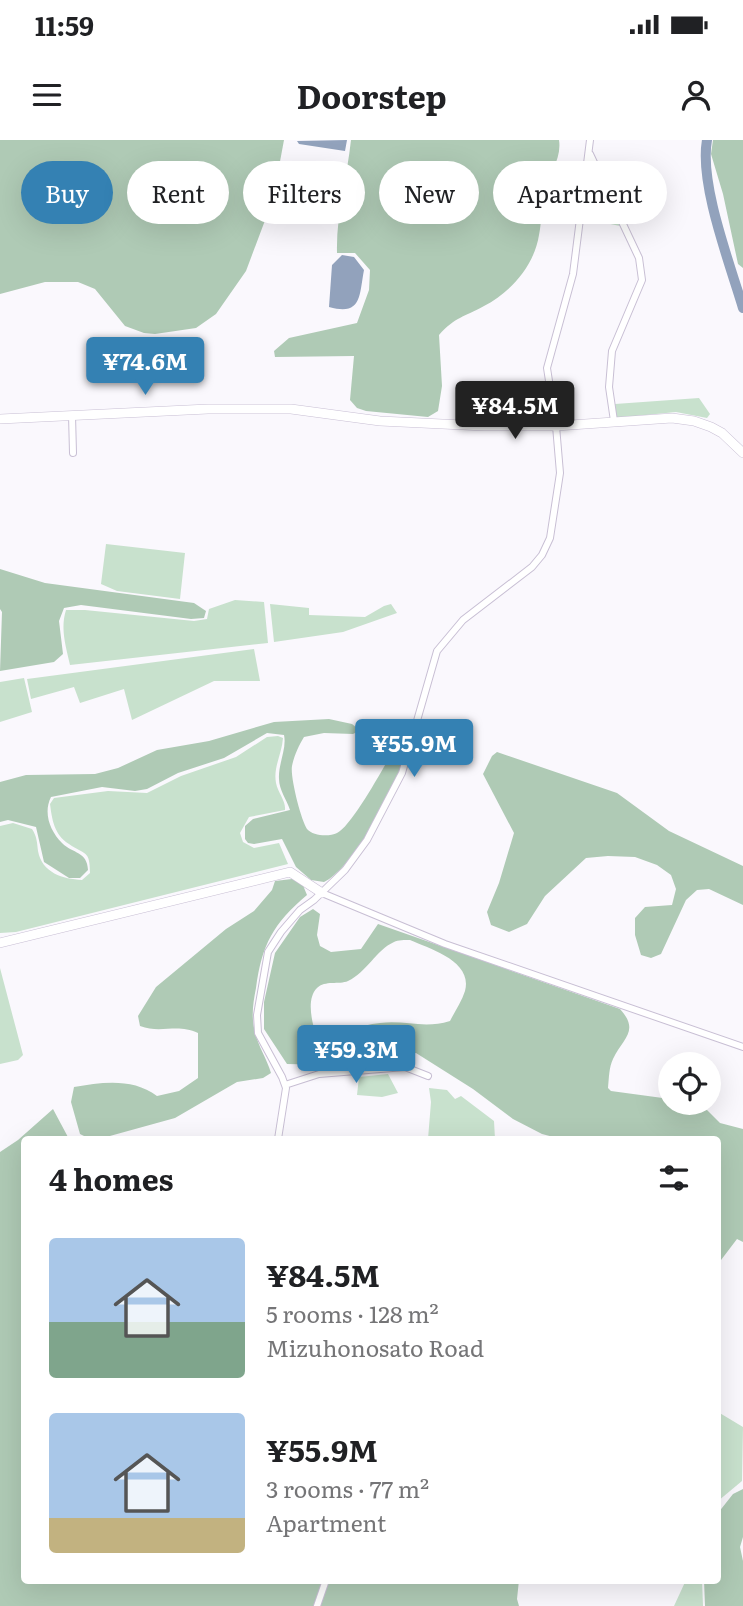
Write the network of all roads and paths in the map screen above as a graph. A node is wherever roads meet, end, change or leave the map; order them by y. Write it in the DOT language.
graph roads {
  1 [pos="590,140"];
  2 [pos="589,153"];
  3 [pos="72,415"];
  4 [pos="0,419"];
  5 [pos="614,421"];
  6 [pos="556,426"];
  7 [pos="73,453"];
  8 [pos="743,453"];
  9 [pos="322,893"];
  10 [pos="0,943"];
  11 [pos="743,1047"];
  12 [pos="428,1076"];
  13 [pos="285,1085"];
  14 [pos="278,1136"];
  15 [pos="325,1584"];
  16 [pos="317,1606"];
  1 -- 2 [label="street"];
  2 -- 5 [label="street"];
  2 -- 6 [label="street"];
  3 -- 4 [label="street"];
  3 -- 6 [label="street"];
  3 -- 7 [label="street"];
  5 -- 6 [label="street"];
  5 -- 8 [label="street"];
  6 -- 9 [label="street"];
  9 -- 10 [label="street"];
  9 -- 11 [label="street"];
  9 -- 13 [label="street"];
  12 -- 13 [label="street"];
  13 -- 14 [label="street"];
  15 -- 16 [label="street"];
}
